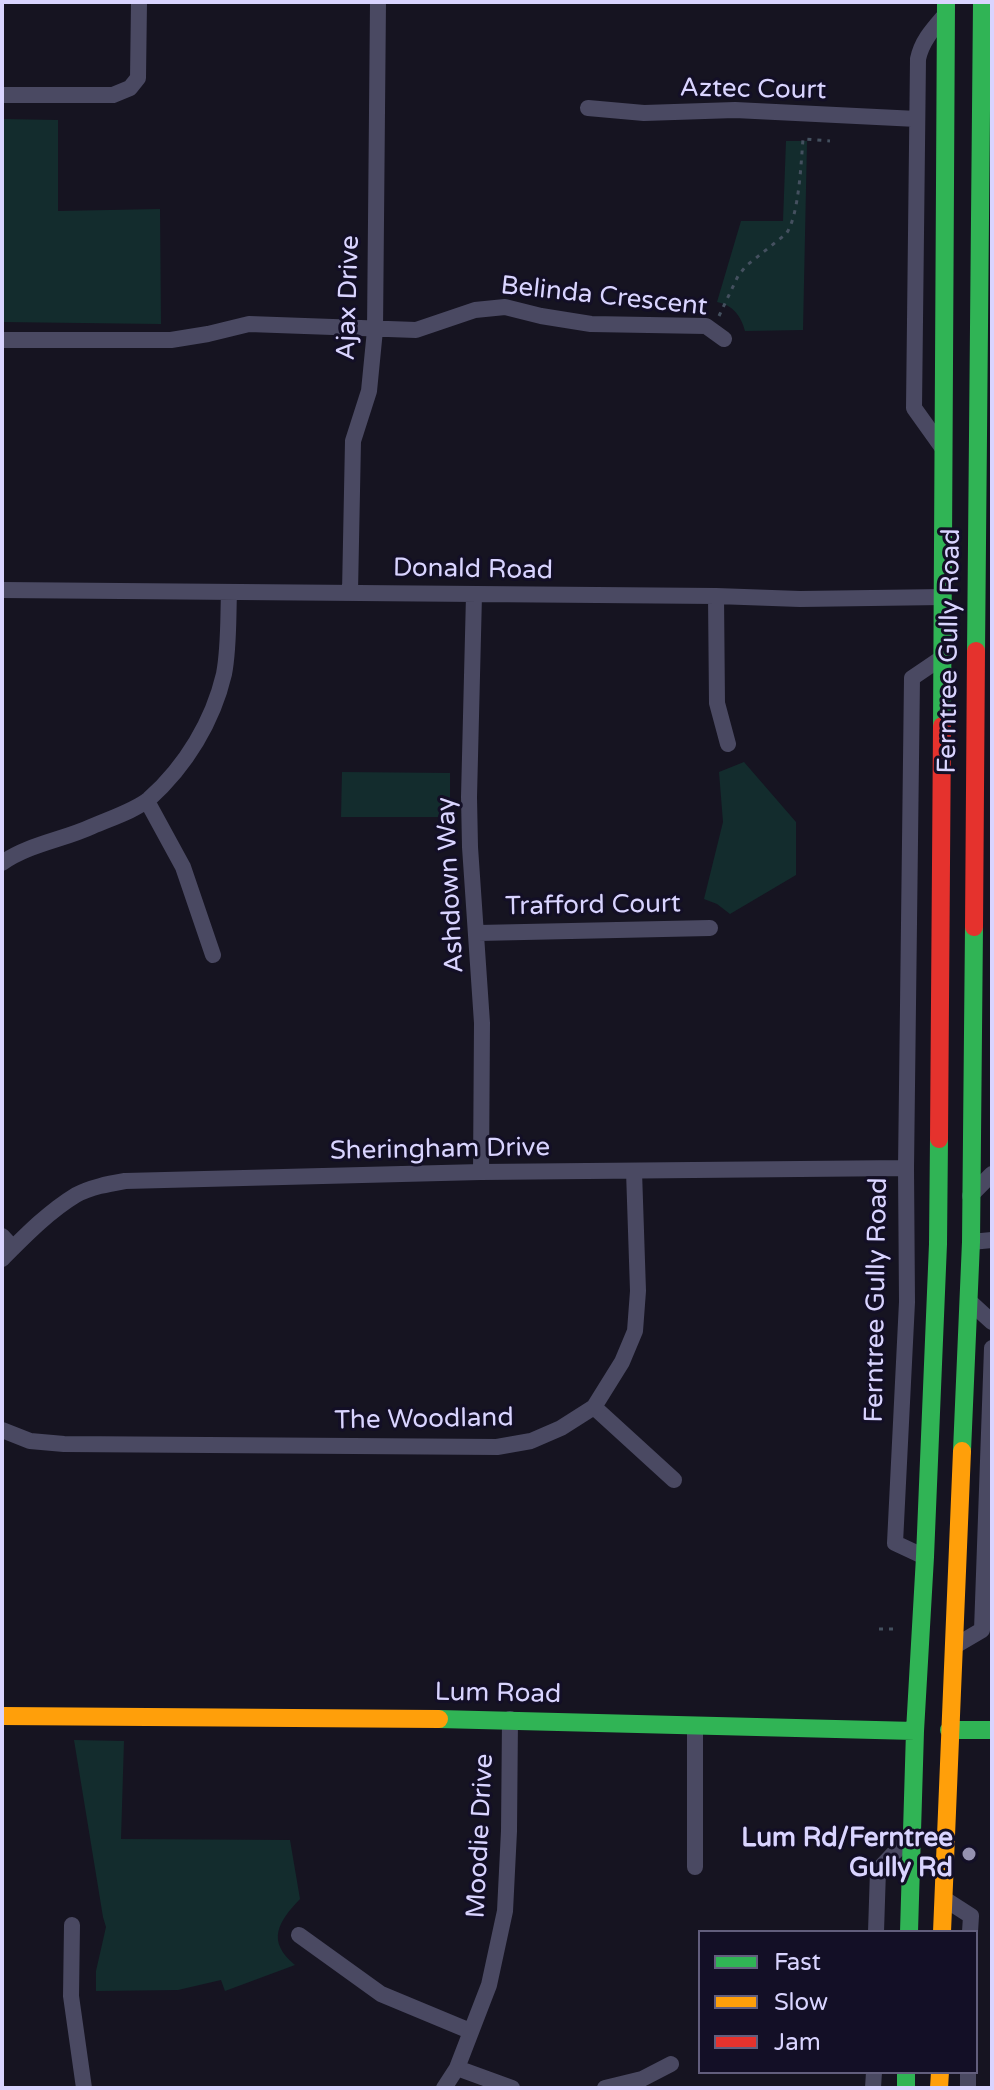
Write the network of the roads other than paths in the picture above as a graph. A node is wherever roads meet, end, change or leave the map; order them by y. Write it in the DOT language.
graph roads {
  1 [pos="139,2"];
  2 [pos="378,2"];
  3 [pos="982,2"];
  4 [pos="946,8"];
  5 [pos="2,95"];
  6 [pos="588,108"];
  7 [pos="917,119"];
  8 [pos="978,296"];
  9 [pos="375,330"];
  10 [pos="719,335"];
  11 [pos="2,340"];
  12 [pos="945,347"];
  13 [pos="914,408"];
  14 [pos="914,426"];
  15 [pos="978,448"];
  16 [pos="944,451"];
  17 [pos="992,464"];
  18 [pos="992,513"];
  19 [pos="977,528"];
  20 [pos="2,590"];
  21 [pos="350,592"];
  22 [pos="229,593"];
  23 [pos="474,595"];
  24 [pos="716,596"];
  25 [pos="943,597"];
  26 [pos="984,597"];
  27 [pos="943,657"];
  28 [pos="728,744"];
  29 [pos="147,801"];
  30 [pos="983,811"];
  31 [pos="2,863"];
  32 [pos="710,928"];
  33 [pos="478,933"];
  34 [pos="213,955"];
  35 [pos="906,1168"];
  36 [pos="634,1171"];
  37 [pos="481,1172"];
  38 [pos="992,1174"];
  39 [pos="970,1196"];
  40 [pos="992,1240"];
  41 [pos="971,1242"];
  42 [pos="938,1244"];
  43 [pos="6,1248"];
  44 [pos="969,1301"];
  45 [pos="992,1322"];
  46 [pos="992,1348"];
  47 [pos="594,1407"];
  48 [pos="2,1430"];
  49 [pos="674,1480"];
  50 [pos="925,1557"];
  51 [pos="956,1558"];
  52 [pos="953,1647"];
  53 [pos="2,1716"];
  54 [pos="510,1719"];
  55 [pos="695,1725"];
  56 [pos="949,1730"];
  57 [pos="992,1730"];
  58 [pos="915,1731"];
  59 [pos="911,1835"];
  60 [pos="695,1867"];
  61 [pos="909,1897"];
  62 [pos="943,1898"];
  63 [pos="72,1925"];
  64 [pos="876,1930"];
  65 [pos="909,1930"];
  66 [pos="942,1930"];
  67 [pos="970,1930"];
  68 [pos="299,1935"];
  69 [pos="470,2031"];
  70 [pos="671,2064"];
  71 [pos="457,2068"];
  72 [pos="84,2088"];
  73 [pos="444,2088"];
  74 [pos="512,2088"];
  75 [pos="605,2088"];
  1 -- 5 [label="street"];
  2 -- 9 [label="street, Ajax Drive"];
  3 -- 8 [label="main road, Ferntree Gully Road"];
  4 -- 7 [label="street"];
  4 -- 12 [label="main road, Ferntree Gully Road"];
  6 -- 7 [label="street, Aztec Court"];
  7 -- 13 [label="street"];
  8 -- 12 [label="main road"];
  8 -- 15 [label="main road, Ferntree Gully Road"];
  9 -- 10 [label="street, Belinda Crescent"];
  9 -- 11 [label="street, Belinda Crescent"];
  9 -- 21 [label="street, Ajax Drive"];
  12 -- 16 [label="main road, Ferntree Gully Road"];
  13 -- 14 [label="street"];
  13 -- 16 [label="street"];
  15 -- 17 [label="street"];
  15 -- 19 [label="main road, Ferntree Gully Road"];
  16 -- 25 [label="main road, Ferntree Gully Road"];
  18 -- 19 [label="street"];
  19 -- 26 [label="main road, Ferntree Gully Road"];
  20 -- 22 [label="street, Donald Road"];
  21 -- 22 [label="street, Donald Road"];
  21 -- 23 [label="street, Donald Road"];
  22 -- 29 [label="street"];
  23 -- 24 [label="street, Donald Road"];
  23 -- 33 [label="street, Ashdown Way"];
  24 -- 25 [label="street, Donald Road"];
  24 -- 28 [label="street"];
  25 -- 26 [label="main road"];
  25 -- 27 [label="main road, Ferntree Gully Road"];
  26 -- 30 [label="main road, Ferntree Gully Road"];
  27 -- 35 [label="street, Ferntree Gully Road"];
  27 -- 42 [label="main road, Ferntree Gully Road"];
  29 -- 31 [label="street"];
  29 -- 34 [label="street"];
  30 -- 39 [label="main road, Ferntree Gully Road"];
  32 -- 33 [label="street, Trafford Court"];
  33 -- 37 [label="street, Ashdown Way"];
  35 -- 36 [label="street, Sheringham Drive"];
  35 -- 50 [label="street, Ferntree Gully Road"];
  36 -- 37 [label="street, Sheringham Drive"];
  36 -- 47 [label="street, The Woodland"];
  37 -- 43 [label="street, Sheringham Drive"];
  38 -- 39 [label="street"];
  39 -- 41 [label="main road, Ferntree Gully Road"];
  40 -- 41 [label="street"];
  41 -- 42 [label="main road"];
  41 -- 44 [label="main road, Ferntree Gully Road"];
  42 -- 50 [label="main road, Ferntree Gully Road"];
  44 -- 45 [label="street"];
  44 -- 51 [label="main road, Ferntree Gully Road"];
  46 -- 52 [label="street"];
  47 -- 48 [label="street, The Woodland"];
  47 -- 49 [label="street"];
  50 -- 51 [label="main road"];
  50 -- 58 [label="main road, Ferntree Gully Road"];
  51 -- 52 [label="main road, Ferntree Gully Road"];
  52 -- 56 [label="main road, Ferntree Gully Road"];
  53 -- 54 [label="main road, Lum Road"];
  54 -- 55 [label="main road, Lum Road"];
  54 -- 69 [label="street, Moodie Drive"];
  55 -- 58 [label="main road, Lum Road"];
  55 -- 60 [label="street"];
  56 -- 57 [label="main road, Lum Road"];
  56 -- 58 [label="main road, Lum Road"];
  56 -- 62 [label="main road, Ferntree Gully Road"];
  58 -- 59 [label="main road, Ferntree Gully Road"];
  59 -- 61 [label="main road, Ferntree Gully Road"];
  59 -- 64 [label="street"];
  61 -- 62 [label="main road"];
  61 -- 65 [label="main road, Ferntree Gully Road"];
  62 -- 66 [label="main road, Ferntree Gully Road"];
  62 -- 67 [label="street"];
  63 -- 72 [label="street"];
  68 -- 69 [label="street"];
  69 -- 71 [label="street, Moodie Drive"];
  70 -- 75 [label="street"];
  71 -- 73 [label="street, Moodie Drive"];
  71 -- 74 [label="street"];
}
